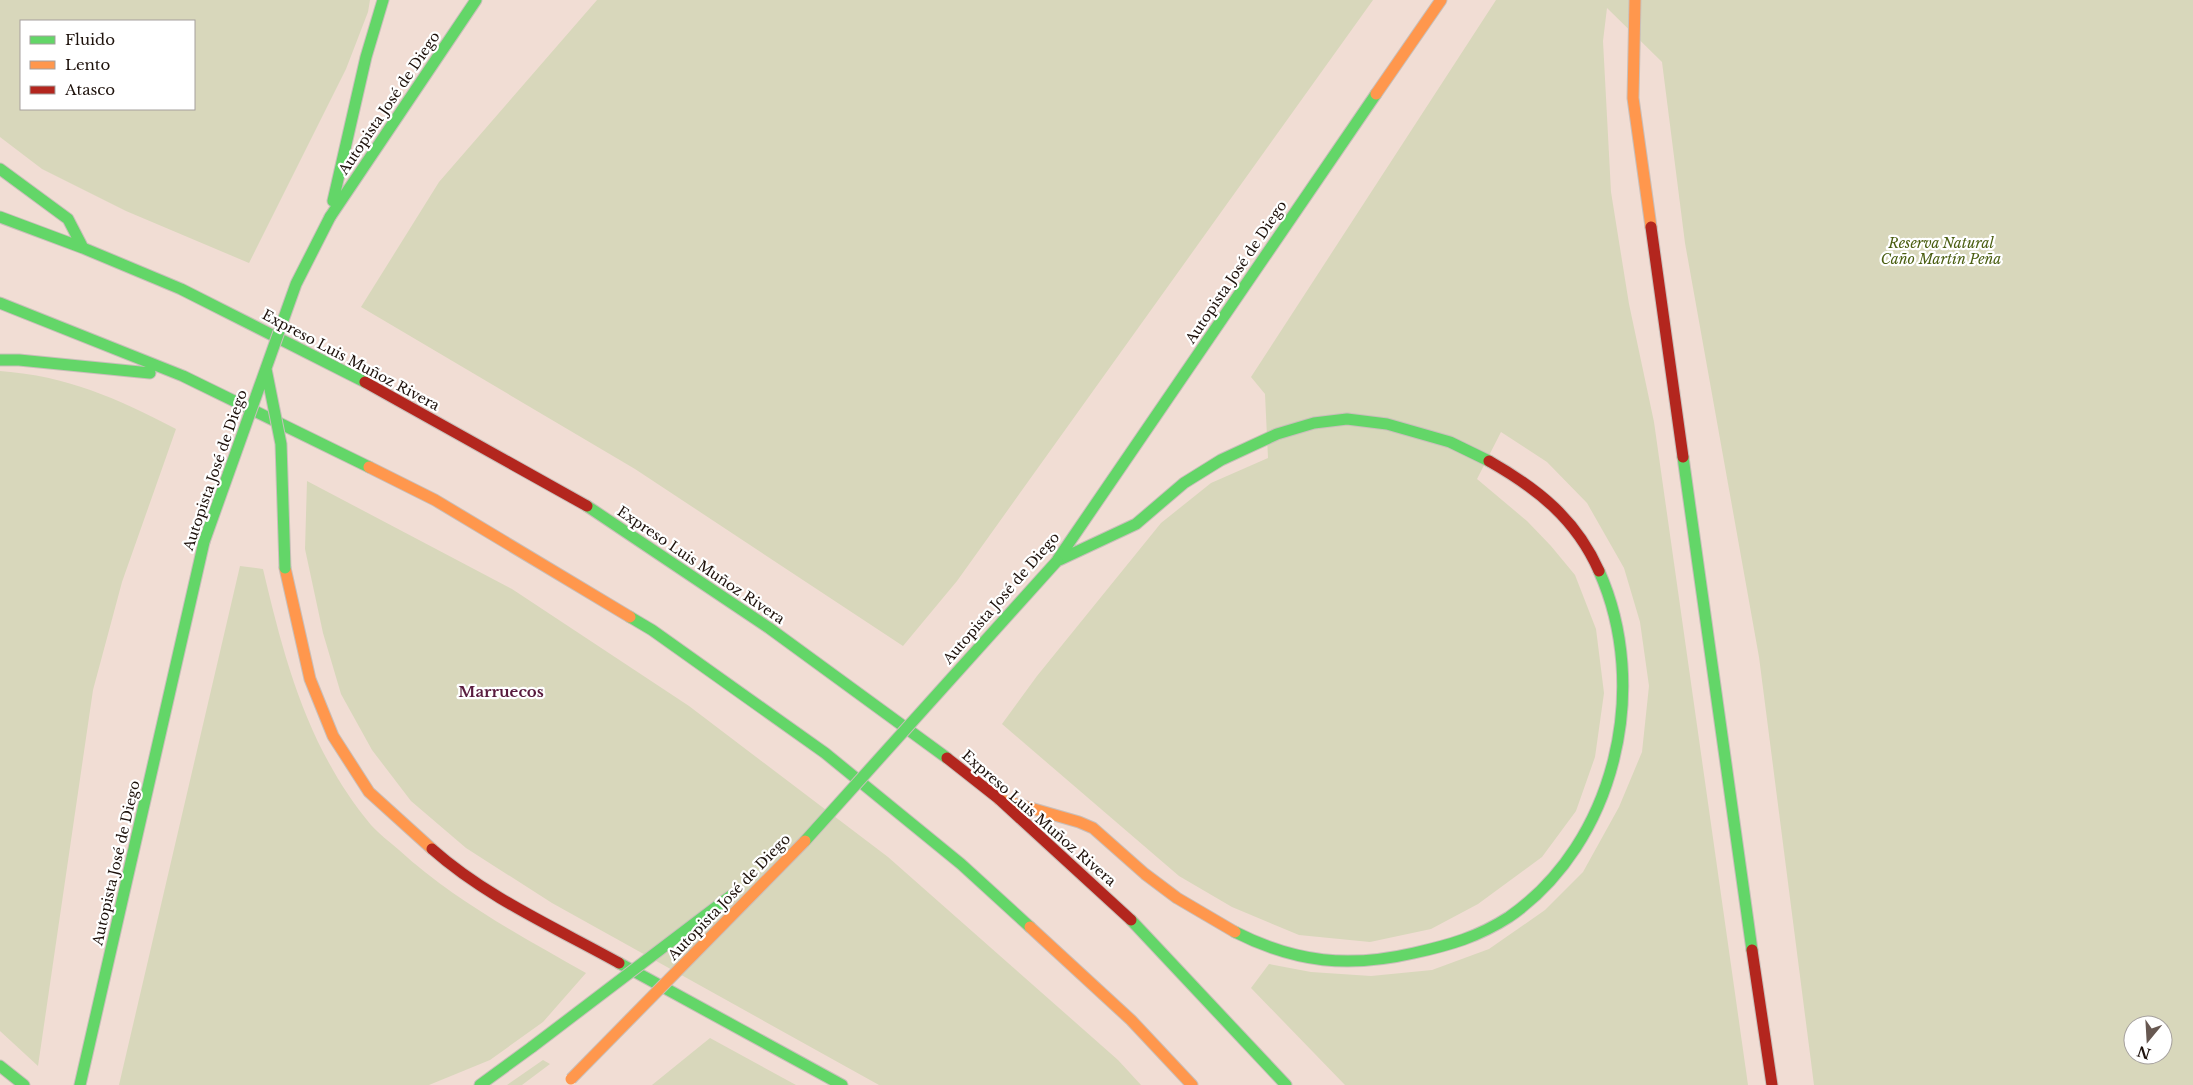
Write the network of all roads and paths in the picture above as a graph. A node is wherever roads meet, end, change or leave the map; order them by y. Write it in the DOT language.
graph roads {
  1 [pos="383,0"];
  2 [pos="476,0"];
  3 [pos="1441,0"];
  4 [pos="1635,0"];
  5 [pos="0,169"];
  6 [pos="330,217"];
  7 [pos="0,218"];
  8 [pos="83,248"];
  9 [pos="0,303"];
  10 [pos="0,360"];
  11 [pos="266,369"];
  12 [pos="183,376"];
  13 [pos="1057,561"];
  14 [pos="999,800"];
  15 [pos="816,829"];
  16 [pos="0,1066"];
  17 [pos="568,1082"];
  18 [pos="24,1085"];
  19 [pos="80,1085"];
  20 [pos="480,1085"];
  21 [pos="842,1085"];
  22 [pos="1192,1085"];
  23 [pos="1286,1085"];
  24 [pos="1772,1085"];
  1 -- 6 [label="highway"];
  2 -- 6 [label="highway, Autopista José de Diego"];
  3 -- 13 [label="highway, Autopista José de Diego"];
  4 -- 24 [label="highway"];
  5 -- 8 [label="highway"];
  6 -- 11 [label="highway, Autopista José de Diego, bridge"];
  7 -- 8 [label="highway, Expreso Luis Muñoz Rivera"];
  8 -- 14 [label="highway, Expreso Luis Muñoz Rivera"];
  9 -- 12 [label="highway"];
  10 -- 12 [label="highway"];
  11 -- 19 [label="highway, Autopista José de Diego, bridge"];
  11 -- 21 [label="highway, bridge"];
  12 -- 22 [label="highway"];
  13 -- 14 [label="highway"];
  13 -- 15 [label="highway, Autopista José de Diego, bridge"];
  14 -- 23 [label="highway, Expreso Luis Muñoz Rivera"];
  15 -- 17 [label="highway, Autopista José de Diego, bridge"];
  15 -- 20 [label="highway, bridge"];
  16 -- 18 [label="highway"];
}
